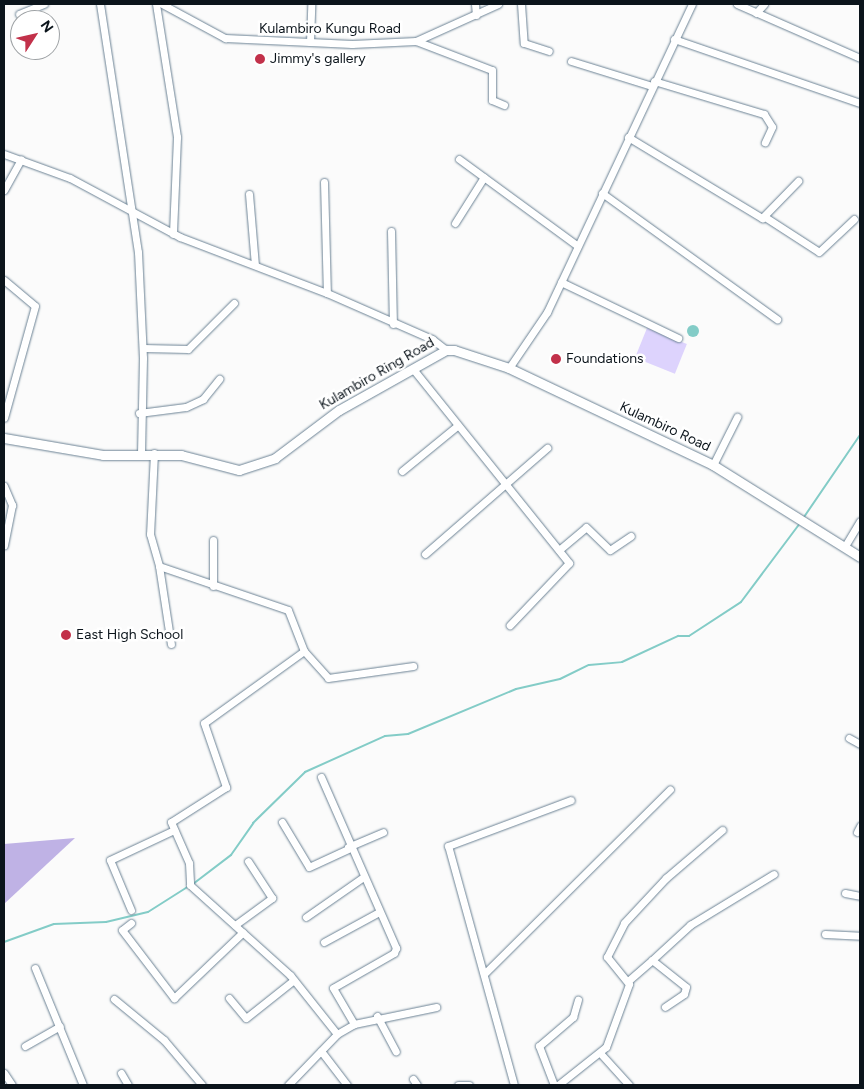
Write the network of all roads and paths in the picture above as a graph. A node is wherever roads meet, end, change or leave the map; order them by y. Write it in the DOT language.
graph roads {
  1 [pos="44,4"];
  2 [pos="100,4"];
  3 [pos="156,4"];
  4 [pos="162,4"];
  5 [pos="311,4"];
  6 [pos="475,4"];
  7 [pos="498,4"];
  8 [pos="521,4"];
  9 [pos="692,4"];
  10 [pos="737,4"];
  11 [pos="764,4"];
  12 [pos="28,10"];
  13 [pos="756,13"];
  14 [pos="476,15"];
  15 [pos="674,40"];
  16 [pos="416,41"];
  17 [pos="310,42"];
  18 [pos="549,51"];
  19 [pos="860,58"];
  20 [pos="571,61"];
  21 [pos="653,84"];
  22 [pos="860,103"];
  23 [pos="504,105"];
  24 [pos="628,137"];
  25 [pos="765,142"];
  26 [pos="4,154"];
  27 [pos="459,158"];
  28 [pos="21,159"];
  29 [pos="484,177"];
  30 [pos="324,182"];
  31 [pos="798,182"];
  32 [pos="4,190"];
  33 [pos="602,193"];
  34 [pos="249,194"];
  35 [pos="133,215"];
  36 [pos="765,218"];
  37 [pos="854,219"];
  38 [pos="455,224"];
  39 [pos="391,231"];
  40 [pos="173,234"];
  41 [pos="578,246"];
  42 [pos="255,265"];
  43 [pos="4,280"];
  44 [pos="561,282"];
  45 [pos="327,293"];
  46 [pos="234,303"];
  47 [pos="777,319"];
  48 [pos="392,324"];
  49 [pos="678,338"];
  50 [pos="143,348"];
  51 [pos="446,350"];
  52 [pos="509,368"];
  53 [pos="412,369"];
  54 [pos="219,379"];
  55 [pos="139,413"];
  56 [pos="737,417"];
  57 [pos="4,418"];
  58 [pos="457,426"];
  59 [pos="4,438"];
  60 [pos="547,448"];
  61 [pos="154,453"];
  62 [pos="141,454"];
  63 [pos="713,465"];
  64 [pos="402,471"];
  65 [pos="4,486"];
  66 [pos="504,486"];
  67 [pos="860,522"];
  68 [pos="631,536"];
  69 [pos="213,540"];
  70 [pos="4,546"];
  71 [pos="845,546"];
  72 [pos="560,550"];
  73 [pos="425,554"];
  74 [pos="860,557"];
  75 [pos="159,566"];
  76 [pos="214,586"];
  77 [pos="510,625"];
  78 [pos="171,644"];
  79 [pos="304,651"];
  80 [pos="413,666"];
  81 [pos="849,738"];
  82 [pos="860,744"];
  83 [pos="321,777"];
  84 [pos="670,789"];
  85 [pos="571,800"];
  86 [pos="282,822"];
  87 [pos="174,830"];
  88 [pos="722,830"];
  89 [pos="384,832"];
  90 [pos="348,848"];
  91 [pos="248,861"];
  92 [pos="774,874"];
  93 [pos="362,878"];
  94 [pos="845,893"];
  95 [pos="860,896"];
  96 [pos="131,910"];
  97 [pos="379,912"];
  98 [pos="306,917"];
  99 [pos="131,923"];
  100 [pos="235,925"];
  101 [pos="243,932"];
  102 [pos="825,934"];
  103 [pos="860,936"];
  104 [pos="324,942"];
  105 [pos="652,960"];
  106 [pos="34,968"];
  107 [pos="484,974"];
  108 [pos="294,980"];
  109 [pos="628,981"];
  110 [pos="229,998"];
  111 [pos="114,999"];
  112 [pos="578,1000"];
  113 [pos="436,1007"];
  114 [pos="665,1007"];
  115 [pos="377,1016"];
  116 [pos="354,1024"];
  117 [pos="60,1026"];
  118 [pos="337,1034"];
  119 [pos="25,1046"];
  120 [pos="321,1051"];
  121 [pos="396,1051"];
  122 [pos="602,1054"];
  123 [pos="4,1073"];
  124 [pos="122,1074"];
  125 [pos="12,1085"];
  126 [pos="83,1085"];
  127 [pos="128,1085"];
  128 [pos="202,1085"];
  129 [pos="288,1085"];
  130 [pos="347,1085"];
  131 [pos="458,1085"];
  132 [pos="470,1085"];
  133 [pos="514,1085"];
  134 [pos="556,1085"];
  135 [pos="629,1085"];
  1 -- 12 [label="street"];
  2 -- 35 [label="street"];
  3 -- 40 [label="street"];
  4 -- 17 [label="street, Kulambiro Kungu Road"];
  5 -- 17 [label="street"];
  6 -- 14 [label="street"];
  7 -- 14 [label="street, Kulambiro Kungu Road"];
  8 -- 18 [label="street"];
  9 -- 15 [label="street"];
  10 -- 13 [label="street"];
  11 -- 13 [label="street"];
  13 -- 19 [label="street"];
  14 -- 16 [label="street, Kulambiro Kungu Road"];
  15 -- 21 [label="street"];
  15 -- 22 [label="street"];
  16 -- 17 [label="street, Kulambiro Kungu Road"];
  16 -- 23 [label="street"];
  20 -- 21 [label="street"];
  21 -- 24 [label="street"];
  21 -- 25 [label="street"];
  24 -- 33 [label="street"];
  24 -- 36 [label="street"];
  26 -- 28 [label="street, Kulambiro Ring Road"];
  27 -- 29 [label="street"];
  28 -- 32 [label="street"];
  28 -- 35 [label="street, Kulambiro Ring Road"];
  29 -- 38 [label="street"];
  29 -- 41 [label="street"];
  30 -- 45 [label="street"];
  31 -- 36 [label="street"];
  33 -- 41 [label="street"];
  33 -- 47 [label="street"];
  34 -- 42 [label="street"];
  35 -- 40 [label="street, Kulambiro Ring Road"];
  35 -- 50 [label="street"];
  36 -- 37 [label="street"];
  39 -- 48 [label="street"];
  40 -- 42 [label="street, Kulambiro Ring Road"];
  41 -- 44 [label="street"];
  42 -- 45 [label="street, Kulambiro Ring Road"];
  43 -- 57 [label="street"];
  44 -- 49 [label="street"];
  44 -- 52 [label="street"];
  45 -- 48 [label="street, Kulambiro Ring Road"];
  46 -- 50 [label="street"];
  48 -- 51 [label="street, Kulambiro Ring Road"];
  50 -- 55 [label="street"];
  51 -- 52 [label="street, Kulambiro Road"];
  51 -- 53 [label="street, Kulambiro Ring Road"];
  52 -- 63 [label="street, Kulambiro Road"];
  53 -- 58 [label="street"];
  53 -- 61 [label="street, Kulambiro Ring Road"];
  54 -- 55 [label="street"];
  55 -- 62 [label="street"];
  56 -- 63 [label="street"];
  58 -- 64 [label="street"];
  58 -- 66 [label="street"];
  59 -- 62 [label="street, Kulambiro Ring Road"];
  60 -- 66 [label="street"];
  61 -- 62 [label="street, Kulambiro Ring Road"];
  61 -- 75 [label="street"];
  63 -- 71 [label="street, Kulambiro Road"];
  65 -- 70 [label="street"];
  66 -- 72 [label="street"];
  66 -- 73 [label="street"];
  67 -- 71 [label="street"];
  68 -- 72 [label="street"];
  69 -- 76 [label="street"];
  71 -- 74 [label="street, Kulambiro Road"];
  72 -- 77 [label="street"];
  75 -- 76 [label="street"];
  75 -- 78 [label="street"];
  76 -- 79 [label="street"];
  79 -- 80 [label="street"];
  79 -- 87 [label="street"];
  81 -- 82 [label="street"];
  83 -- 90 [label="street"];
  84 -- 107 [label="street"];
  85 -- 107 [label="street"];
  86 -- 90 [label="street"];
  87 -- 96 [label="street"];
  87 -- 100 [label="street"];
  88 -- 109 [label="street"];
  89 -- 90 [label="street"];
  90 -- 93 [label="street"];
  91 -- 100 [label="street"];
  92 -- 105 [label="street"];
  93 -- 97 [label="street"];
  93 -- 98 [label="street"];
  94 -- 95 [label="street"];
  97 -- 104 [label="street"];
  97 -- 116 [label="street"];
  99 -- 101 [label="street"];
  100 -- 101 [label="street"];
  101 -- 108 [label="street"];
  102 -- 103 [label="street"];
  105 -- 109 [label="street"];
  105 -- 114 [label="street"];
  106 -- 117 [label="street"];
  107 -- 133 [label="street"];
  108 -- 110 [label="street"];
  108 -- 118 [label="street"];
  109 -- 122 [label="street"];
  111 -- 128 [label="street"];
  112 -- 134 [label="street"];
  113 -- 115 [label="street"];
  115 -- 116 [label="street"];
  115 -- 121 [label="street"];
  116 -- 118 [label="street"];
  117 -- 119 [label="street"];
  117 -- 126 [label="street"];
  118 -- 120 [label="street"];
  120 -- 129 [label="street"];
  120 -- 130 [label="street"];
  122 -- 134 [label="street"];
  122 -- 135 [label="street"];
  123 -- 125 [label="street"];
  124 -- 127 [label="street"];
  131 -- 132 [label="street"];
}
